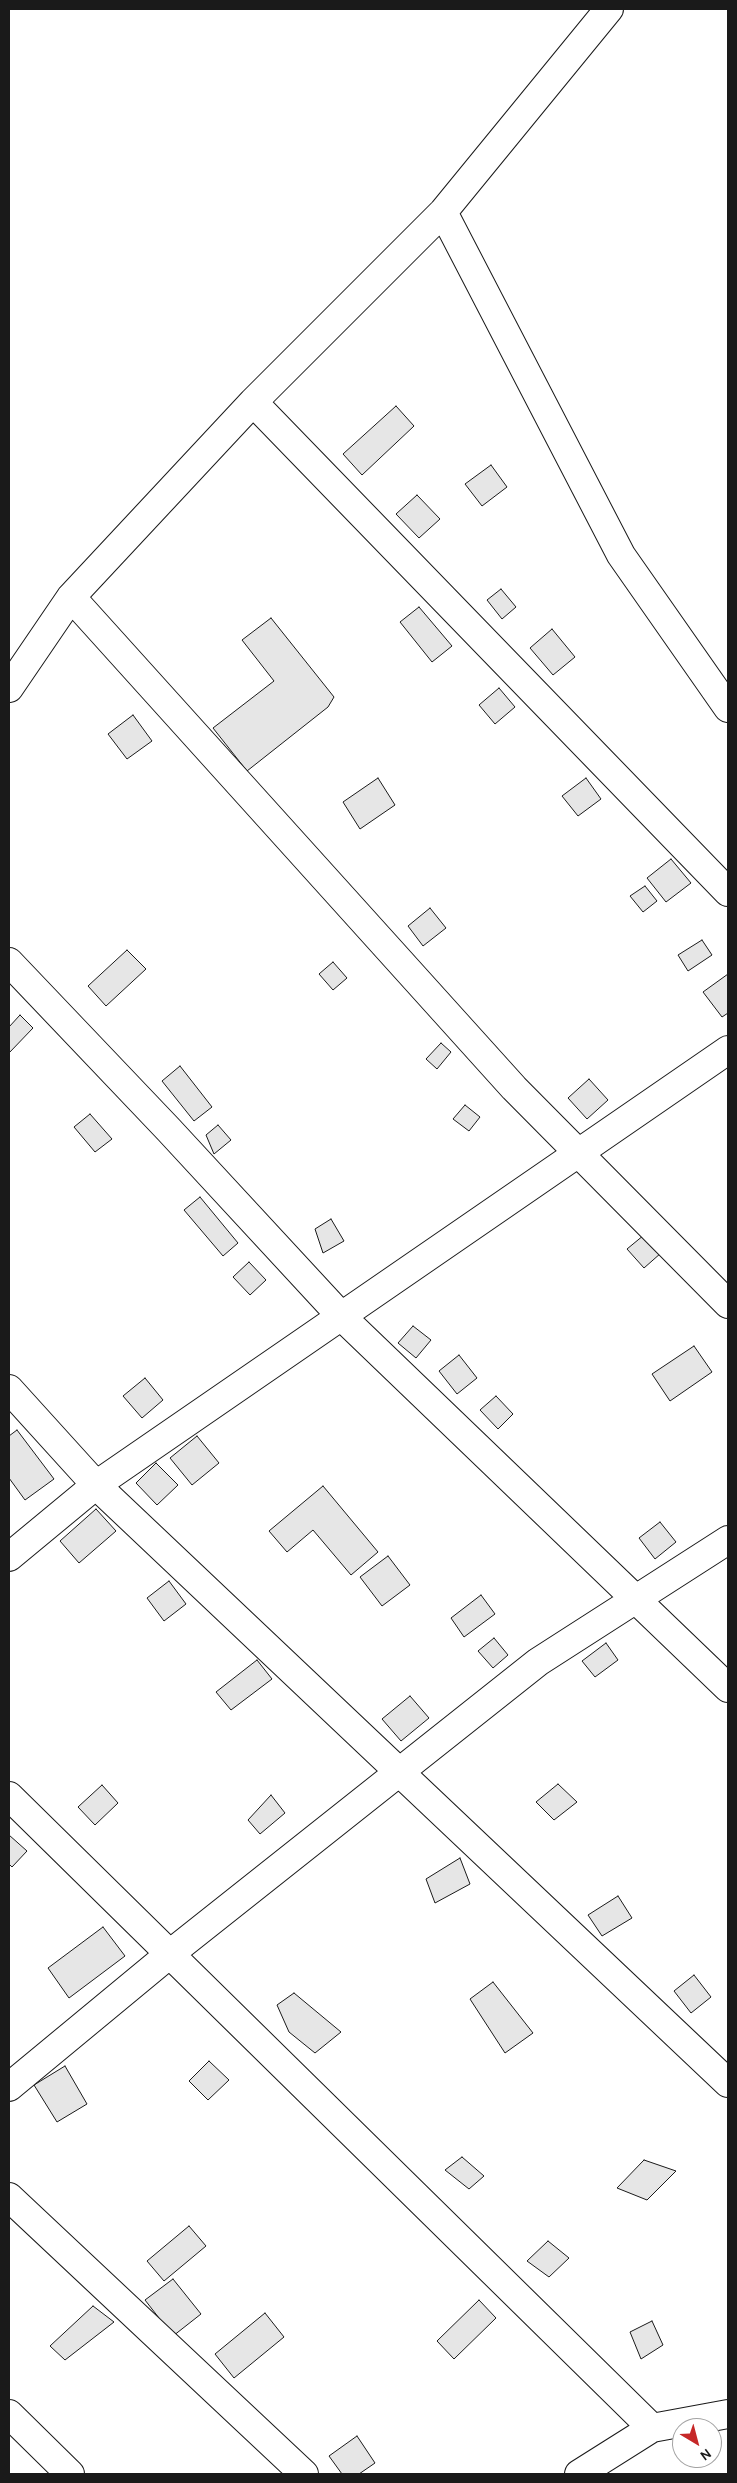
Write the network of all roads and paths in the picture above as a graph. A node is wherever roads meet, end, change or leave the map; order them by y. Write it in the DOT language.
graph roads {
  1 [pos="609,9"];
  2 [pos="444,212"];
  3 [pos="253,402"];
  4 [pos="71,597"];
  5 [pos="9,688"];
  6 [pos="728,708"];
  7 [pos="728,892"];
  8 [pos="9,962"];
  9 [pos="728,1050"];
  10 [pos="578,1152"];
  11 [pos="728,1304"];
  12 [pos="341,1316"];
  13 [pos="9,1390"];
  14 [pos="96,1485"];
  15 [pos="728,1540"];
  16 [pos="9,1557"];
  17 [pos="635,1600"];
  18 [pos="728,1688"];
  19 [pos="400,1771"];
  20 [pos="9,1796"];
  21 [pos="171,1953"];
  22 [pos="728,2083"];
  23 [pos="9,2087"];
  24 [pos="9,2197"];
  25 [pos="9,2414"];
  26 [pos="728,2414"];
  27 [pos="652,2428"];
  28 [pos="70,2474"];
  29 [pos="304,2474"];
  30 [pos="579,2474"];
  1 -- 2 [label="street"];
  2 -- 3 [label="street"];
  2 -- 6 [label="street"];
  3 -- 4 [label="street"];
  3 -- 7 [label="street"];
  4 -- 5 [label="street"];
  4 -- 10 [label="street"];
  8 -- 12 [label="street"];
  9 -- 10 [label="street"];
  10 -- 11 [label="street"];
  10 -- 12 [label="street"];
  12 -- 14 [label="street"];
  12 -- 17 [label="street"];
  13 -- 14 [label="street"];
  14 -- 16 [label="street"];
  14 -- 19 [label="street"];
  15 -- 17 [label="street"];
  17 -- 18 [label="street"];
  17 -- 19 [label="street"];
  19 -- 21 [label="street"];
  19 -- 22 [label="street"];
  20 -- 21 [label="street"];
  21 -- 23 [label="street"];
  21 -- 27 [label="street"];
  24 -- 29 [label="street"];
  25 -- 28 [label="street"];
  26 -- 27 [label="street"];
  27 -- 30 [label="street"];
}
